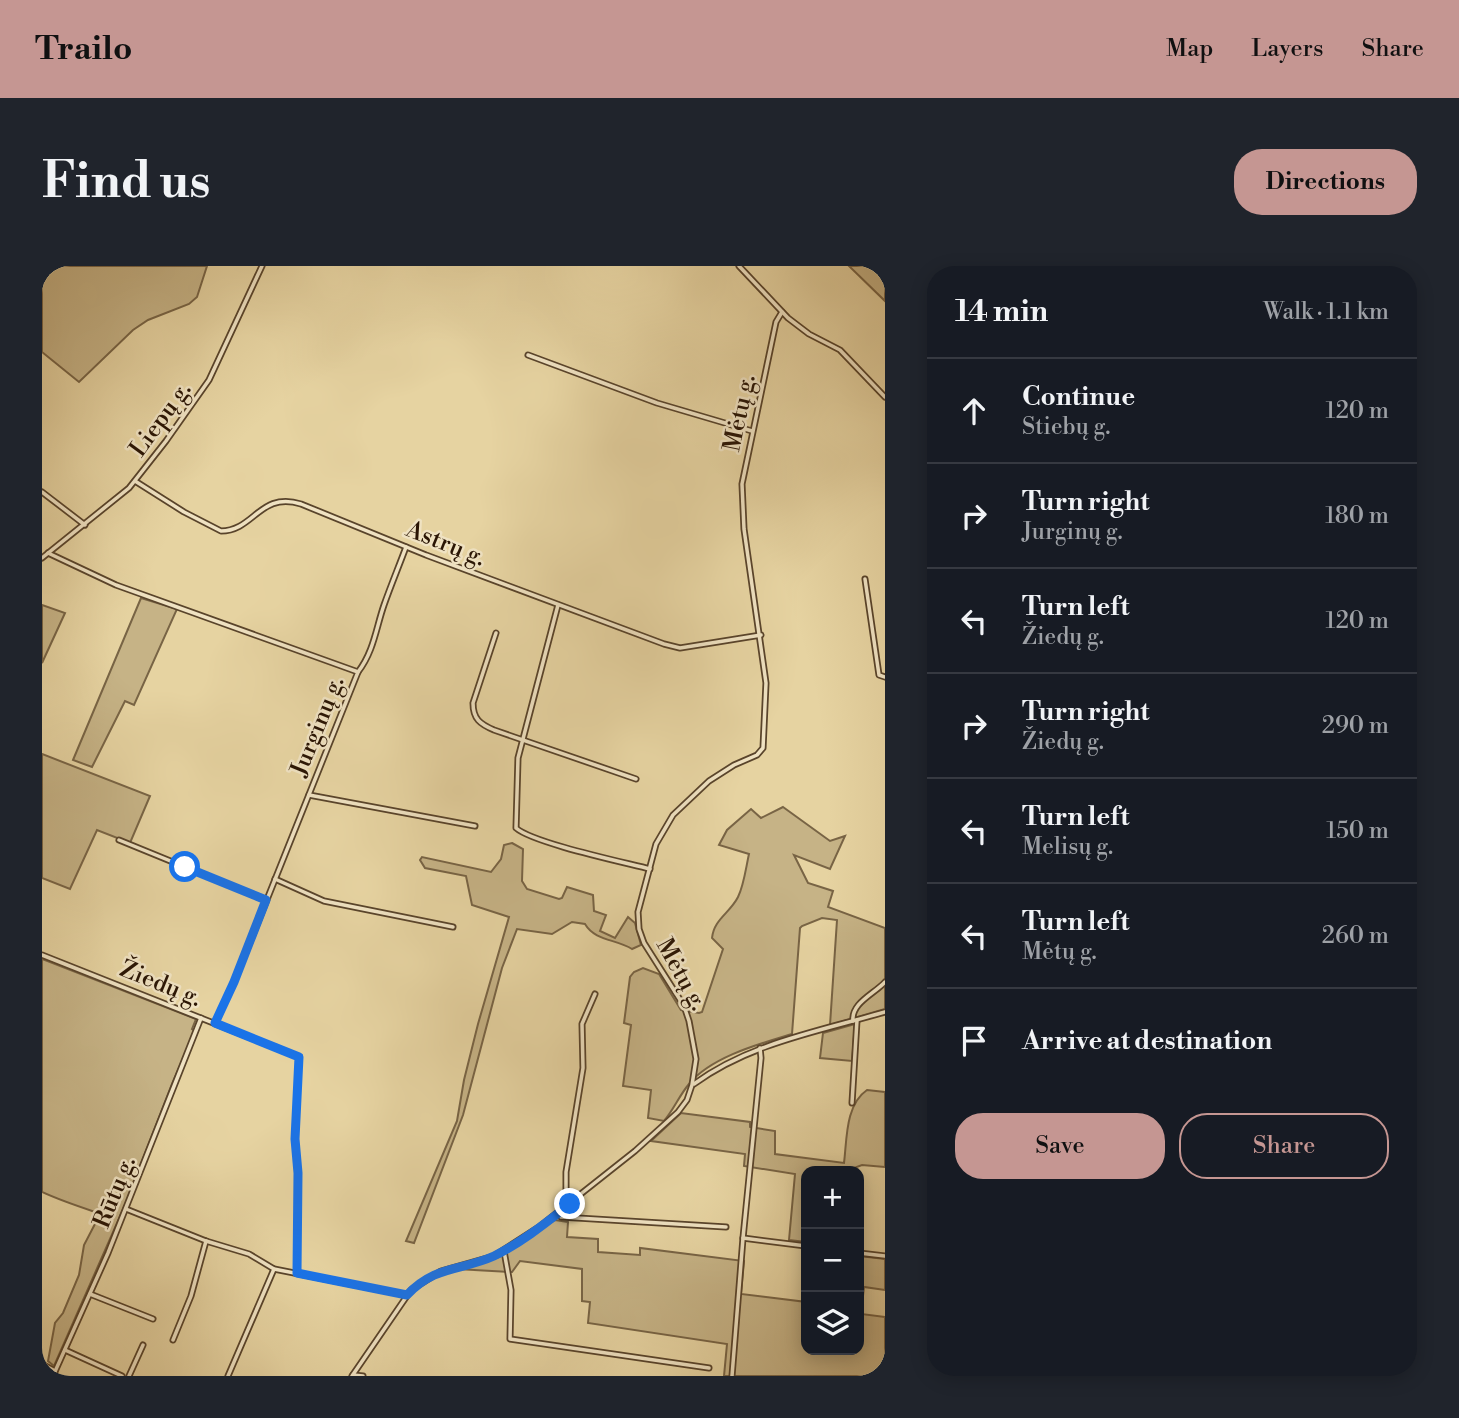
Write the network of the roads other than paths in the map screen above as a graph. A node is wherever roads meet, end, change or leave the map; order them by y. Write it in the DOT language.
graph roads {
  1 [pos="262,266"];
  2 [pos="739,266"];
  3 [pos="782,313"];
  4 [pos="528,355"];
  5 [pos="885,397"];
  6 [pos="752,431"];
  7 [pos="135,481"];
  8 [pos="42,492"];
  9 [pos="85,526"];
  10 [pos="406,546"];
  11 [pos="48,553"];
  12 [pos="42,558"];
  13 [pos="865,579"];
  14 [pos="558,605"];
  15 [pos="496,633"];
  16 [pos="761,635"];
  17 [pos="358,671"];
  18 [pos="885,677"];
  19 [pos="522,740"];
  20 [pos="636,779"];
  21 [pos="308,795"];
  22 [pos="475,826"];
  23 [pos="119,840"];
  24 [pos="650,869"];
  25 [pos="275,879"];
  26 [pos="266,900"];
  27 [pos="453,927"];
  28 [pos="42,955"];
  29 [pos="885,982"];
  30 [pos="595,994"];
  31 [pos="885,1012"];
  32 [pos="201,1018"];
  33 [pos="855,1021"];
  34 [pos="215,1023"];
  35 [pos="760,1048"];
  36 [pos="692,1085"];
  37 [pos="852,1103"];
  38 [pos="570,1204"];
  39 [pos="126,1209"];
  40 [pos="557,1214"];
  41 [pos="726,1227"];
  42 [pos="743,1238"];
  43 [pos="206,1241"];
  44 [pos="801,1246"];
  45 [pos="504,1251"];
  46 [pos="864,1254"];
  47 [pos="885,1256"];
  48 [pos="274,1269"];
  49 [pos="297,1273"];
  50 [pos="90,1294"];
  51 [pos="407,1295"];
  52 [pos="153,1319"];
  53 [pos="173,1339"];
  54 [pos="143,1345"];
  55 [pos="65,1350"];
  56 [pos="42,1364"];
  57 [pos="709,1368"];
  58 [pos="55,1371"];
  59 [pos="353,1375"];
  60 [pos="53,1376"];
  61 [pos="122,1376"];
  62 [pos="129,1376"];
  63 [pos="228,1376"];
  64 [pos="363,1376"];
  65 [pos="732,1376"];
  1 -- 7 [label="street, Liepų g."];
  2 -- 3 [label="street"];
  3 -- 5 [label="street"];
  3 -- 6 [label="street, Mėtų g."];
  4 -- 6 [label="street"];
  6 -- 16 [label="street, Mėtų g."];
  7 -- 9 [label="street, Liepų g."];
  7 -- 10 [label="street, Astrų g."];
  8 -- 9 [label="street"];
  9 -- 11 [label="street, Liepų g."];
  10 -- 14 [label="street, Astrų g."];
  10 -- 17 [label="street"];
  11 -- 12 [label="street, Liepų g."];
  11 -- 17 [label="street, Jurginų g."];
  13 -- 18 [label="street"];
  14 -- 16 [label="street, Astrų g."];
  14 -- 19 [label="street"];
  15 -- 19 [label="street"];
  16 -- 24 [label="street, Mėtų g."];
  17 -- 21 [label="street, Jurginų g."];
  19 -- 20 [label="street"];
  19 -- 24 [label="street"];
  21 -- 22 [label="street"];
  21 -- 25 [label="street, Jurginų g."];
  23 -- 26 [label="street"];
  24 -- 36 [label="street, Mėtų g."];
  25 -- 26 [label="street, Jurginų g."];
  25 -- 27 [label="street"];
  26 -- 34 [label="street, Jurginų g."];
  28 -- 32 [label="street, Žiedų g."];
  29 -- 33 [label="street"];
  30 -- 38 [label="street"];
  31 -- 33 [label="street"];
  32 -- 34 [label="street, Žiedų g."];
  32 -- 39 [label="street, Rūtų g."];
  33 -- 35 [label="street"];
  33 -- 37 [label="street"];
  34 -- 49 [label="street, Žiedų g."];
  35 -- 36 [label="street"];
  35 -- 42 [label="street"];
  36 -- 38 [label="street, Mėtų g."];
  38 -- 40 [label="street, Mėtų g."];
  39 -- 43 [label="street"];
  39 -- 50 [label="street, Rūtų g."];
  40 -- 41 [label="street"];
  40 -- 45 [label="street, Mėtų g."];
  42 -- 44 [label="street"];
  42 -- 65 [label="street"];
  43 -- 48 [label="street"];
  43 -- 53 [label="street"];
  45 -- 51 [label="street, Mėtų g."];
  45 -- 57 [label="street"];
  46 -- 47 [label="street"];
  48 -- 49 [label="street"];
  48 -- 63 [label="street"];
  49 -- 51 [label="street"];
  50 -- 52 [label="street"];
  50 -- 55 [label="street, Rūtų g."];
  51 -- 59 [label="street, Mėtų g."];
  54 -- 62 [label="street"];
  55 -- 58 [label="street, Rūtų g."];
  55 -- 61 [label="street"];
  56 -- 58 [label="street"];
  58 -- 60 [label="street, Rūtų g."];
  59 -- 64 [label="street"];
}
